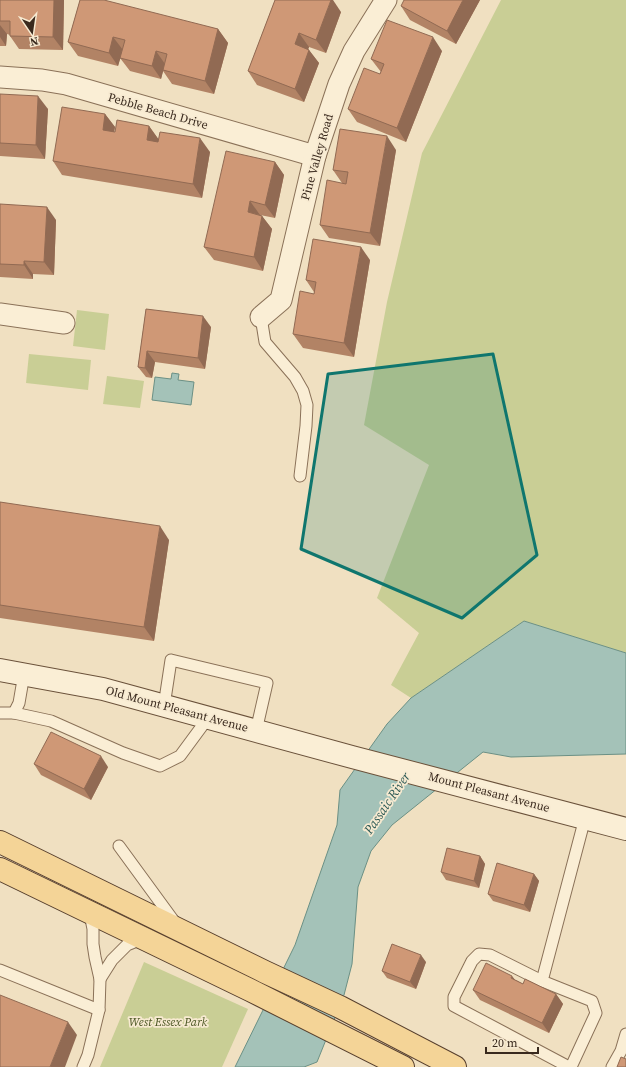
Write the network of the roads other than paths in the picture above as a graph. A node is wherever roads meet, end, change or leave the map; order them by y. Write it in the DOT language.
graph roads {
  1 [pos="386,0"];
  2 [pos="0,77"];
  3 [pos="314,156"];
  4 [pos="0,314"];
  5 [pos="261,317"];
  6 [pos="64,323"];
  7 [pos="300,476"];
  8 [pos="0,670"];
  9 [pos="24,674"];
  10 [pos="164,706"];
  11 [pos="0,713"];
  12 [pos="14,714"];
  13 [pos="208,718"];
  14 [pos="256,731"];
  15 [pos="352,757"];
  16 [pos="585,818"];
  17 [pos="626,828"];
  18 [pos="0,842"];
  19 [pos="119,846"];
  20 [pos="0,869"];
  21 [pos="90,914"];
  22 [pos="181,931"];
  23 [pos="142,939"];
  24 [pos="0,970"];
  25 [pos="100,979"];
  26 [pos="542,981"];
  27 [pos="99,1010"];
  28 [pos="626,1034"];
  29 [pos="623,1052"];
  30 [pos="83,1067"];
  31 [pos="403,1067"];
  32 [pos="455,1067"];
  33 [pos="570,1067"];
  34 [pos="612,1067"];
  1 -- 3 [label="street, Pine Valley Road"];
  2 -- 3 [label="street, Pebble Beach Drive"];
  3 -- 5 [label="street, Pine Valley Road"];
  4 -- 6 [label="street"];
  5 -- 7 [label="lane"];
  8 -- 9 [label="street, Old Mount Pleasant Avenue"];
  9 -- 10 [label="street, Old Mount Pleasant Avenue"];
  9 -- 12 [label="lane"];
  10 -- 13 [label="street, Old Mount Pleasant Avenue"];
  10 -- 14 [label="lane"];
  11 -- 12 [label="lane"];
  12 -- 13 [label="lane"];
  13 -- 14 [label="street, Old Mount Pleasant Avenue"];
  14 -- 15 [label="street, Old Mount Pleasant Avenue"];
  15 -- 16 [label="street, Mount Pleasant Avenue"];
  16 -- 17 [label="street, Mount Pleasant Avenue"];
  16 -- 26 [label="lane"];
  18 -- 22 [label="main road"];
  19 -- 22 [label="lane"];
  20 -- 21 [label="main road"];
  21 -- 23 [label="main road"];
  21 -- 25 [label="lane"];
  22 -- 32 [label="main road"];
  23 -- 25 [label="lane"];
  23 -- 31 [label="main road"];
  24 -- 27 [label="lane"];
  25 -- 27 [label="lane"];
  26 -- 33 [label="lane"];
  26 -- 33 [label="lane"];
  27 -- 30 [label="lane"];
  28 -- 29 [label="lane"];
  29 -- 34 [label="lane"];
}
